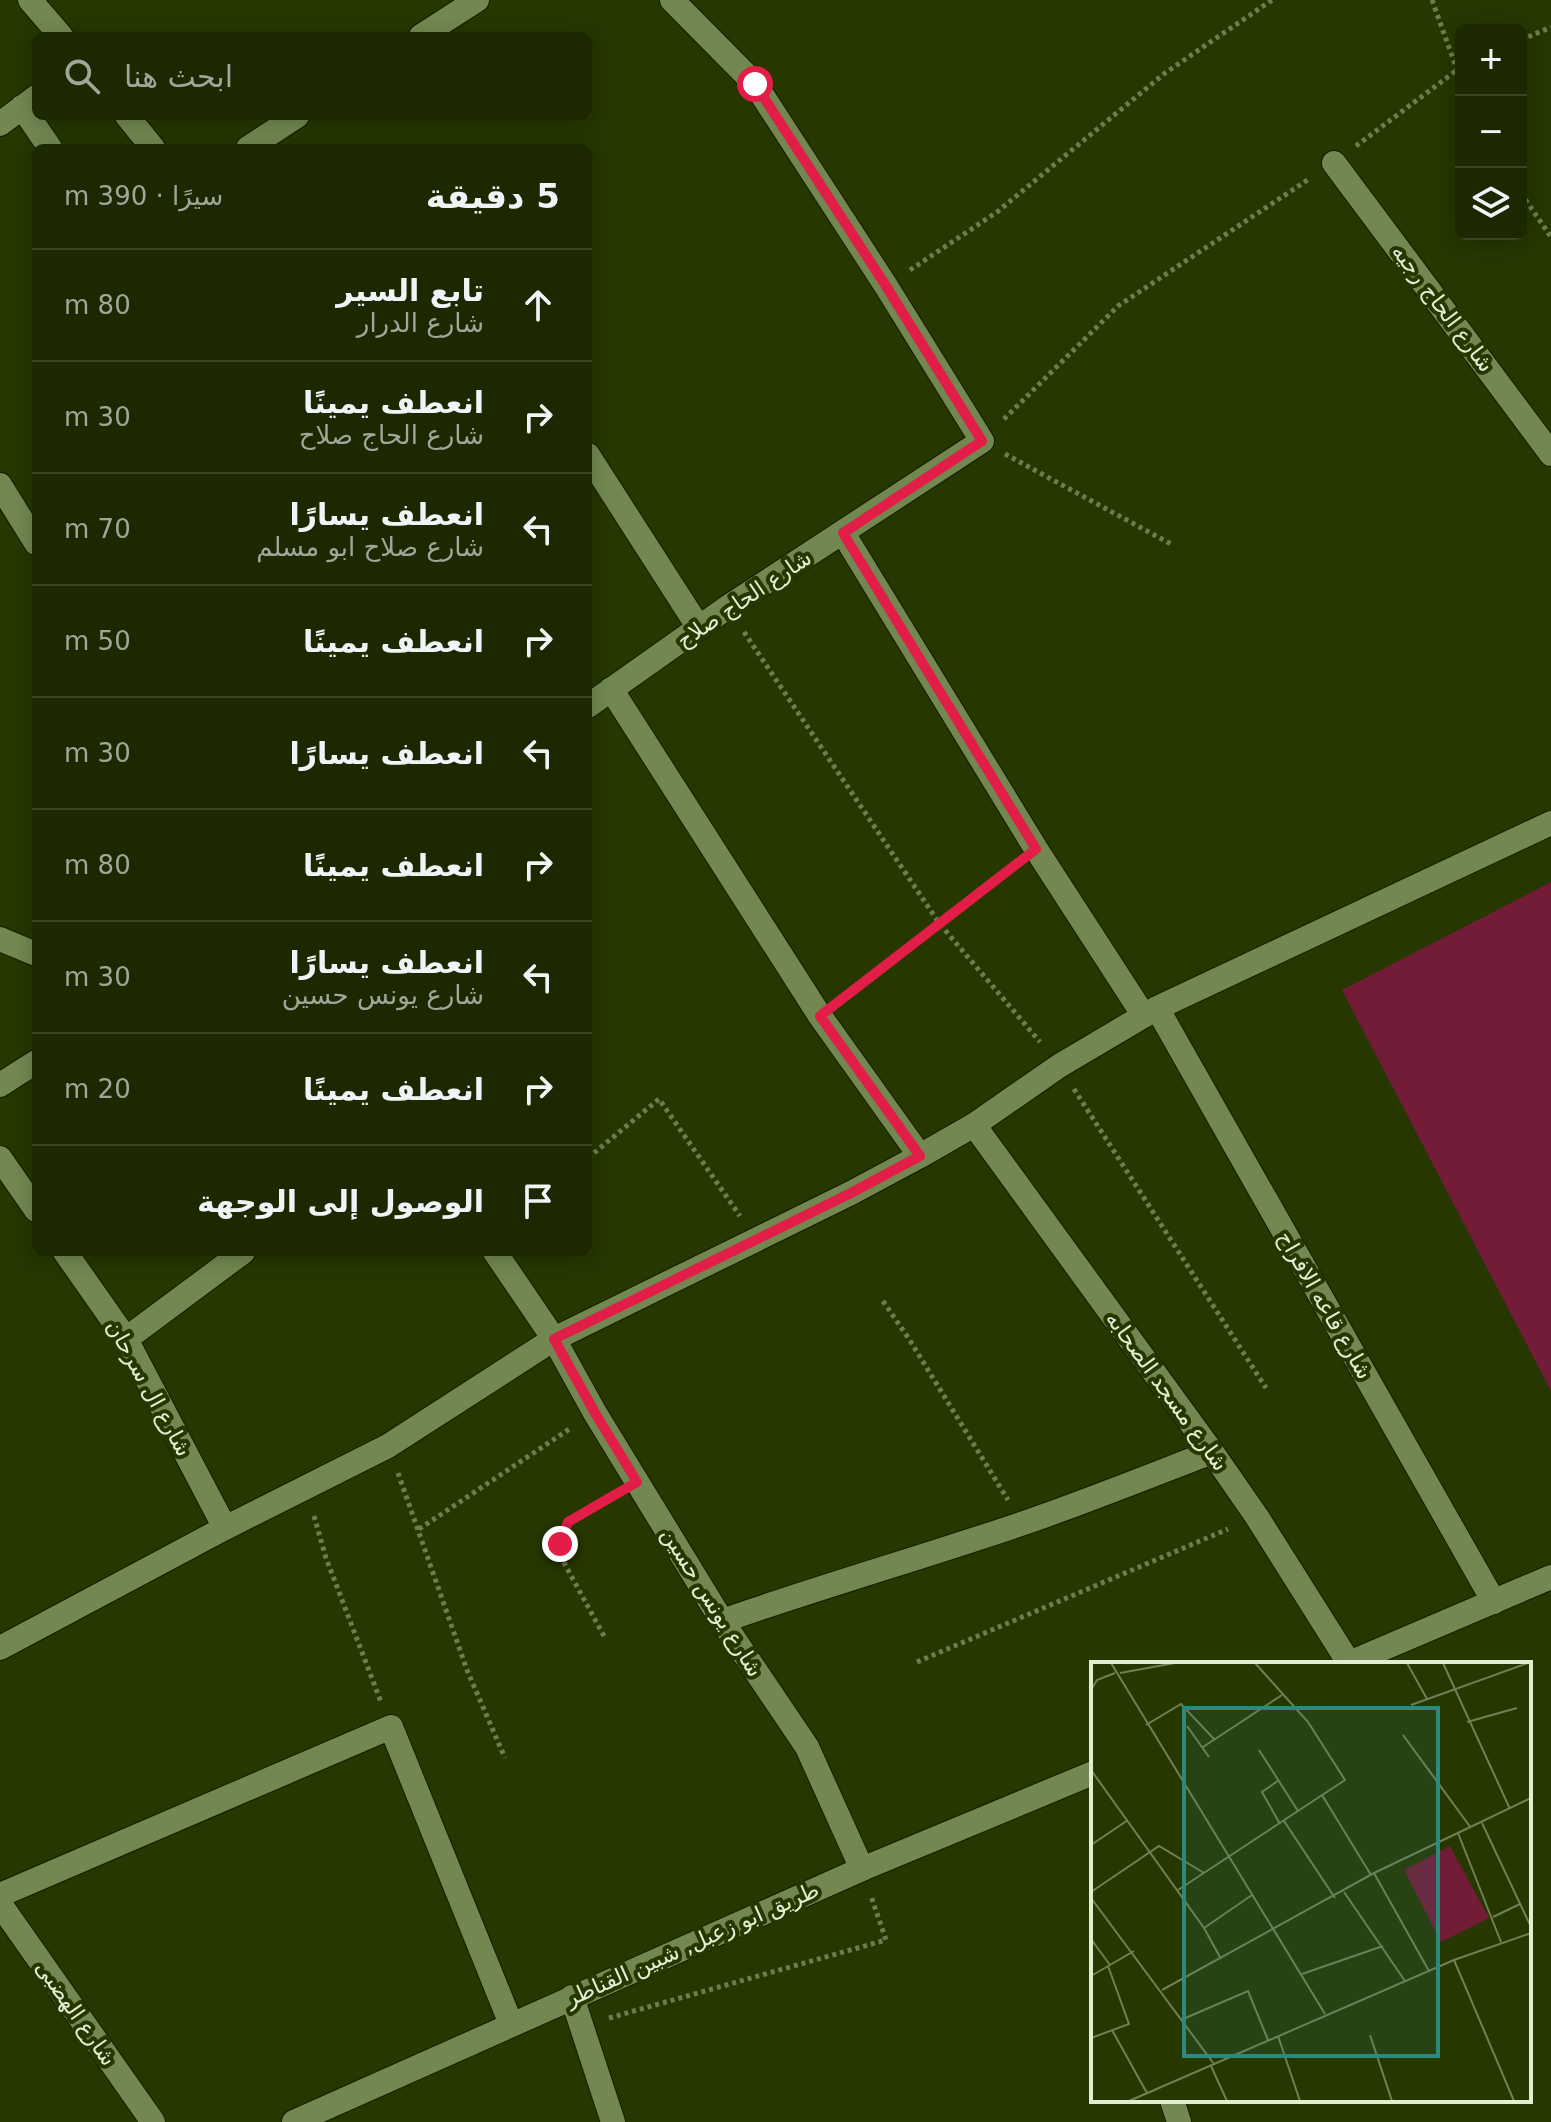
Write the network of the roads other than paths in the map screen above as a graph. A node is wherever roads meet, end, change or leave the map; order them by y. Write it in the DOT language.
graph roads {
  1 [pos="30,0"];
  2 [pos="477,0"];
  3 [pos="672,0"];
  4 [pos="58,32"];
  5 [pos="427,32"];
  6 [pos="29,102"];
  7 [pos="37,120"];
  8 [pos="130,120"];
  9 [pos="291,120"];
  10 [pos="0,124"];
  11 [pos="48,144"];
  12 [pos="150,144"];
  13 [pos="254,144"];
  14 [pos="1334,163"];
  15 [pos="1551,454"];
  16 [pos="592,461"];
  17 [pos="0,485"];
  18 [pos="843,533"];
  19 [pos="32,537"];
  20 [pos="699,628"];
  21 [pos="611,689"];
  22 [pos="592,703"];
  23 [pos="1551,823"];
  24 [pos="0,939"];
  25 [pos="32,952"];
  26 [pos="1150,1012"];
  27 [pos="32,1065"];
  28 [pos="0,1085"];
  29 [pos="974,1125"];
  30 [pos="920,1156"];
  31 [pos="0,1158"];
  32 [pos="32,1204"];
  33 [pos="68,1256"];
  34 [pos="238,1256"];
  35 [pos="498,1256"];
  36 [pos="126,1339"];
  37 [pos="554,1339"];
  38 [pos="1212,1452"];
  39 [pos="225,1528"];
  40 [pos="1551,1577"];
  41 [pos="1494,1602"];
  42 [pos="722,1621"];
  43 [pos="0,1648"];
  44 [pos="1347,1662"];
  45 [pos="1353,1662"];
  46 [pos="1091,1774"];
  47 [pos="862,1869"];
  48 [pos="0,1895"];
  49 [pos="0,1904"];
  50 [pos="572,1997"];
  51 [pos="511,2024"];
  52 [pos="1173,2102"];
  53 [pos="153,2122"];
  54 [pos="294,2122"];
  55 [pos="613,2122"];
  56 [pos="1179,2122"];
  1 -- 4 [label="street"];
  2 -- 5 [label="street"];
  3 -- 18 [label="street, شارع الحاج صلاح"];
  6 -- 10 [label="street"];
  7 -- 11 [label="street"];
  8 -- 12 [label="street"];
  9 -- 13 [label="street"];
  14 -- 15 [label="street, شارع الحاج رجيه"];
  16 -- 20 [label="street"];
  17 -- 19 [label="street"];
  18 -- 20 [label="street, شارع الحاج صلاح"];
  18 -- 26 [label="street, شارع قاعه الافراح"];
  20 -- 21 [label="street, شارع الحاج صلاح"];
  21 -- 22 [label="street, شارع الحاج صلاح"];
  21 -- 30 [label="street"];
  23 -- 26 [label="street"];
  24 -- 25 [label="street"];
  26 -- 29 [label="street"];
  26 -- 41 [label="street, شارع قاعه الافراح"];
  27 -- 28 [label="street"];
  29 -- 30 [label="street"];
  29 -- 38 [label="street, شارع مسجد الصحابه"];
  30 -- 37 [label="street"];
  31 -- 32 [label="street"];
  33 -- 36 [label="street, شارع ال سرحان"];
  34 -- 36 [label="street"];
  35 -- 37 [label="street, شارع يونس حسين"];
  36 -- 39 [label="street, شارع ال سرحان"];
  37 -- 39 [label="street"];
  37 -- 42 [label="street, شارع يونس حسين"];
  38 -- 42 [label="street"];
  38 -- 44 [label="street, شارع مسجد الصحابه"];
  39 -- 43 [label="street"];
  40 -- 41 [label="street"];
  41 -- 45 [label="street"];
  42 -- 47 [label="street, شارع يونس حسين"];
  46 -- 47 [label="street, طريق ابو زعبل, شبين القناطر"];
  47 -- 50 [label="street, طريق ابو زعبل, شبين القناطر"];
  48 -- 51 [label="street"];
  49 -- 53 [label="street, شارع الهضبى"];
  50 -- 51 [label="street, طريق ابو زعبل, شبين القناطر"];
  50 -- 55 [label="street"];
  51 -- 54 [label="street, طريق ابو زعبل, شبين القناطر"];
  52 -- 56 [label="street"];
}
